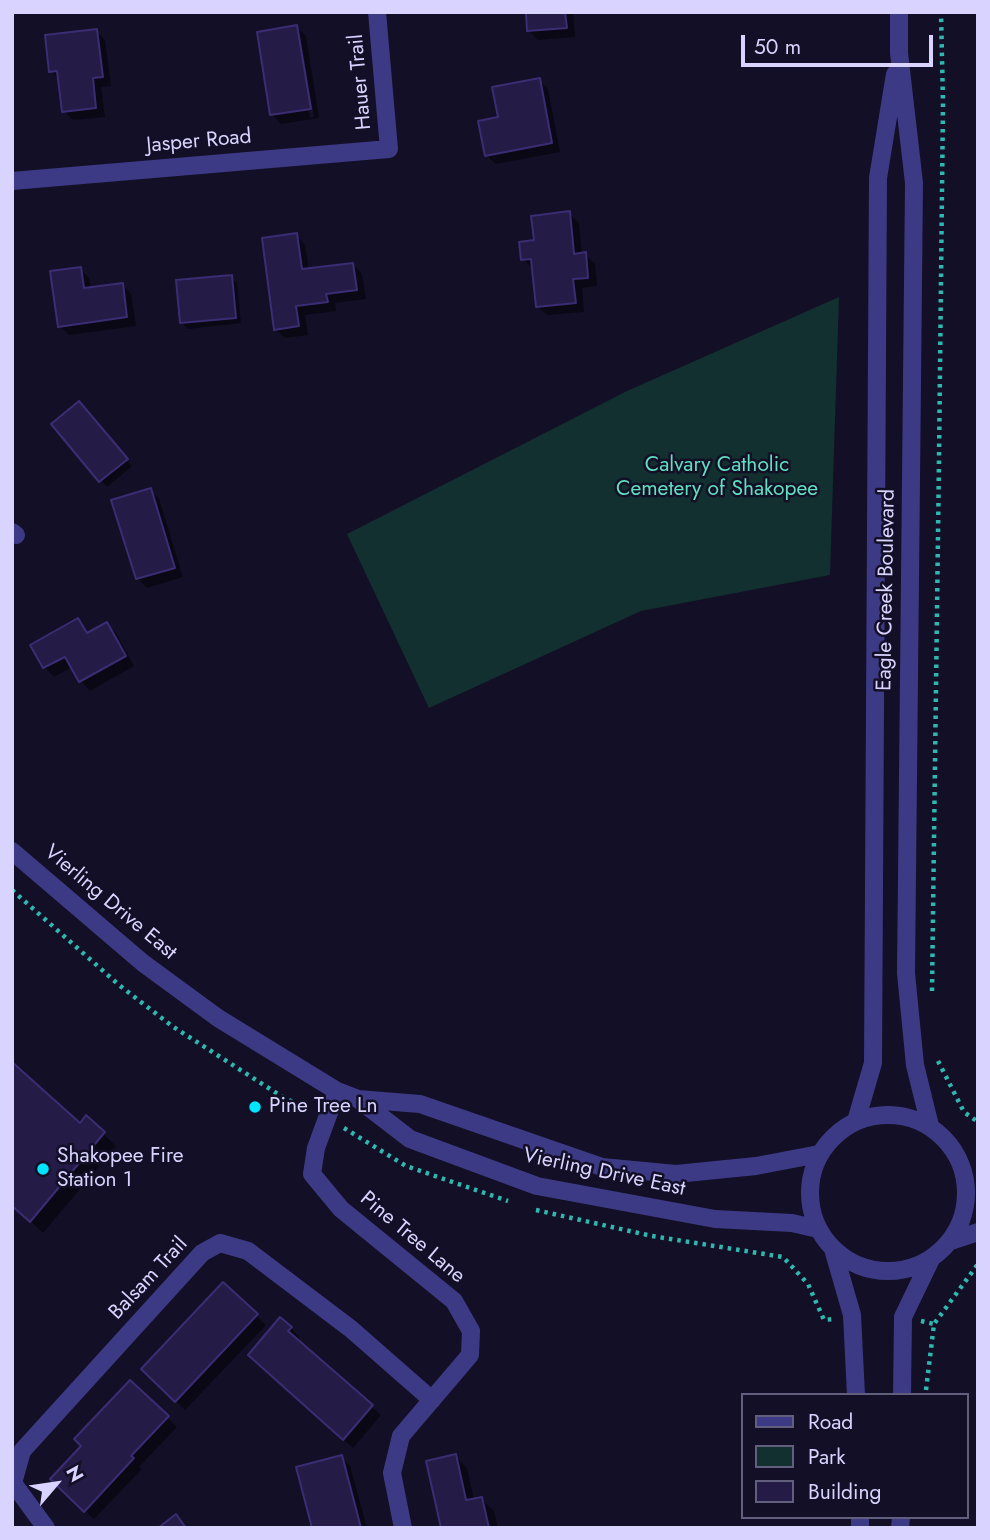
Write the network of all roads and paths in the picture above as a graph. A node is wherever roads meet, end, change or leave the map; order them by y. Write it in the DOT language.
graph roads {
  1 [pos="377,12"];
  2 [pos="899,12"];
  3 [pos="941,12"];
  4 [pos="899,53"];
  5 [pos="390,149"];
  6 [pos="12,181"];
  7 [pos="12,851"];
  8 [pos="932,993"];
  9 [pos="934,1053"];
  10 [pos="337,1091"];
  11 [pos="358,1099"];
  12 [pos="856,1121"];
  13 [pos="978,1122"];
  14 [pos="930,1126"];
  15 [pos="819,1154"];
  16 [pos="970,1168"];
  17 [pos="818,1229"];
  18 [pos="978,1232"];
  19 [pos="951,1241"];
  20 [pos="833,1249"];
  21 [pos="931,1259"];
  22 [pos="978,1264"];
  23 [pos="856,1393"];
  24 [pos="902,1393"];
  25 [pos="925,1393"];
  26 [pos="432,1400"];
  27 [pos="46,1528"];
  28 [pos="403,1528"];
  1 -- 5 [label="street, Hauer Trail"];
  2 -- 4 [label="street, Eagle Creek Boulevard"];
  3 -- 8 [label="path"];
  4 -- 12 [label="street, Eagle Creek Boulevard"];
  4 -- 14 [label="street, Eagle Creek Boulevard"];
  5 -- 6 [label="street, Jasper Road"];
  7 -- 10 [label="street, Vierling Drive East"];
  9 -- 13 [label="path"];
  10 -- 11 [label="street, Vierling Drive East"];
  10 -- 26 [label="street, Pine Tree Lane"];
  11 -- 15 [label="street, Vierling Drive East"];
  11 -- 17 [label="street, Vierling Drive East"];
  12 -- 14 [label="street"];
  12 -- 15 [label="street"];
  14 -- 16 [label="street"];
  15 -- 17 [label="street"];
  16 -- 19 [label="street"];
  17 -- 20 [label="street"];
  18 -- 19 [label="street"];
  19 -- 21 [label="street"];
  20 -- 21 [label="street"];
  20 -- 23 [label="street"];
  21 -- 24 [label="street"];
  22 -- 25 [label="path"];
  26 -- 27 [label="street, Balsam Trail"];
  26 -- 28 [label="street, Pine Tree Lane"];
}
